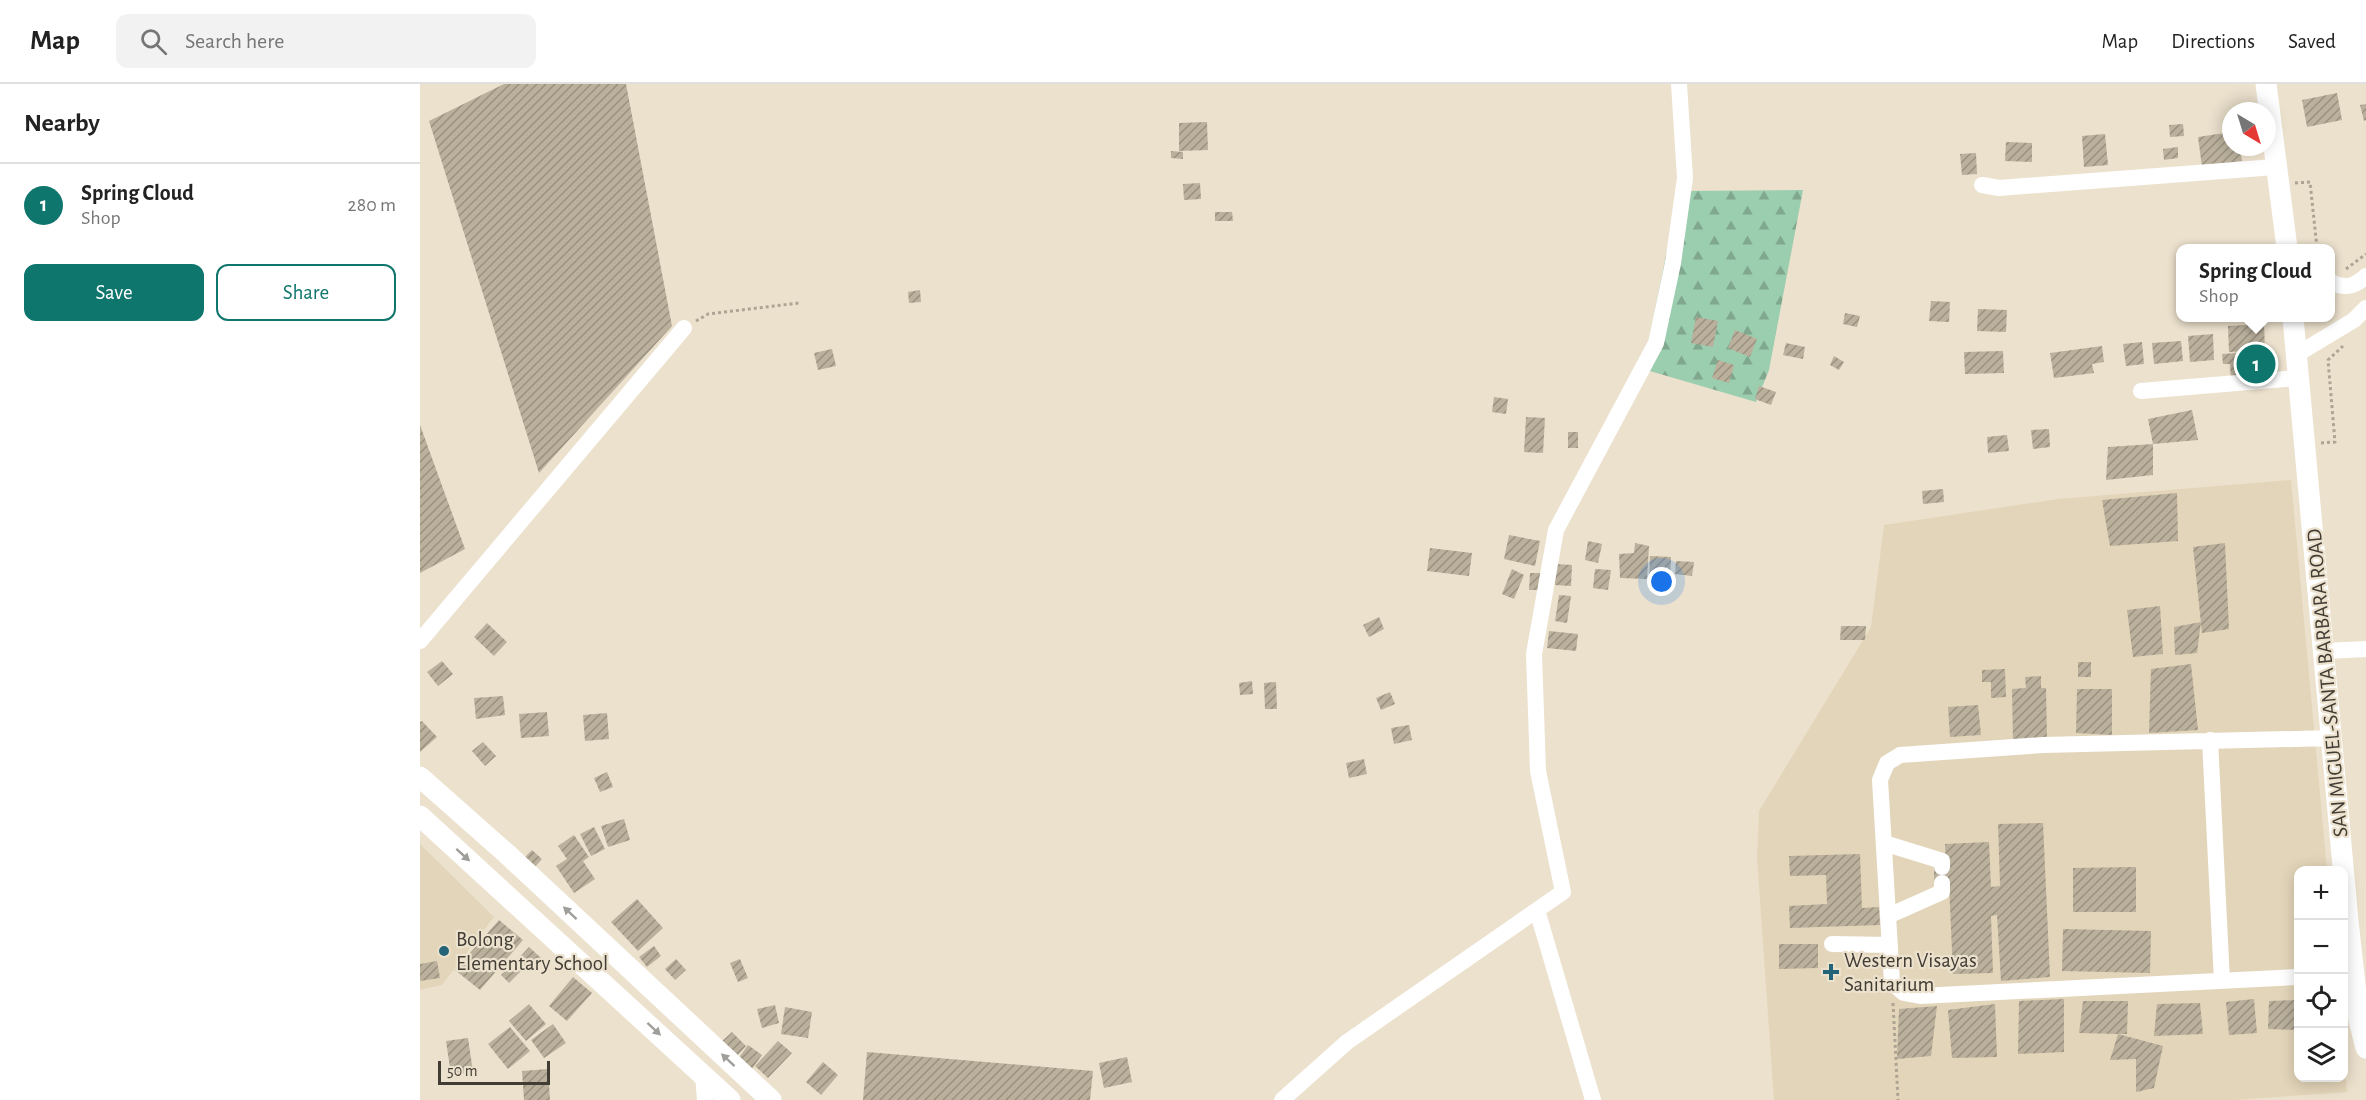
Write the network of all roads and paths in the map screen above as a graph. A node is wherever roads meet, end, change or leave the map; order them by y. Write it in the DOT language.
graph roads {
  1 [pos="1679,84"];
  2 [pos="2266,84"];
  3 [pos="2277,182"];
  4 [pos="1982,185"];
  5 [pos="2289,244"];
  6 [pos="2316,244"];
  7 [pos="2366,254"];
  8 [pos="2335,276"];
  9 [pos="2366,276"];
  10 [pos="799,303"];
  11 [pos="2366,308"];
  12 [pos="2293,322"];
  13 [pos="684,328"];
  14 [pos="2350,339"];
  15 [pos="2296,355"];
  16 [pos="2298,378"];
  17 [pos="2141,391"];
  18 [pos="2304,443"];
  19 [pos="420,641"];
  20 [pos="2366,649"];
  21 [pos="2325,651"];
  22 [pos="2333,738"];
  23 [pos="2210,740"];
  24 [pos="420,777"];
  25 [pos="420,816"];
  26 [pos="1884,843"];
  27 [pos="1537,910"];
  28 [pos="1888,916"];
  29 [pos="1832,944"];
  30 [pos="1890,945"];
  31 [pos="2349,974"];
  32 [pos="2294,977"];
  33 [pos="2222,981"];
  34 [pos="1892,983"];
  35 [pos="650,987"];
  36 [pos="631,1008"];
  37 [pos="2366,1048"];
  38 [pos="703,1075"];
  39 [pos="705,1100"];
  40 [pos="730,1100"];
  41 [pos="771,1100"];
  42 [pos="1282,1100"];
  43 [pos="1593,1100"];
  44 [pos="1898,1100"];
  1 -- 27 [label="street"];
  2 -- 3 [label="main road"];
  3 -- 4 [label="street"];
  3 -- 5 [label="main road"];
  3 -- 6 [label="path"];
  7 -- 8 [label="path"];
  8 -- 9 [label="street"];
  10 -- 13 [label="path"];
  11 -- 15 [label="street"];
  12 -- 15 [label="main road, SAN MIGUEL-SANTA BARBARA ROAD"];
  13 -- 19 [label="street"];
  14 -- 18 [label="path"];
  15 -- 16 [label="main road, SAN MIGUEL-SANTA BARBARA ROAD"];
  16 -- 17 [label="street"];
  16 -- 18 [label="main road, SAN MIGUEL-SANTA BARBARA ROAD"];
  18 -- 21 [label="main road, SAN MIGUEL-SANTA BARBARA ROAD"];
  20 -- 21 [label="street"];
  21 -- 22 [label="main road, SAN MIGUEL-SANTA BARBARA ROAD"];
  22 -- 23 [label="street"];
  22 -- 31 [label="main road, SAN MIGUEL-SANTA BARBARA ROAD"];
  23 -- 26 [label="street"];
  23 -- 33 [label="street"];
  35 -- 24 [label="main road, one-way"];
  25 -- 36 [label="main road, one-way"];
  26 -- 28 [label="street"];
  26 -- 28 [label="street"];
  27 -- 42 [label="street"];
  27 -- 43 [label="street"];
  28 -- 30 [label="street"];
  29 -- 30 [label="street"];
  30 -- 34 [label="street"];
  31 -- 37 [label="main road, SAN MIGUEL-SANTA BARBARA ROAD"];
  32 -- 33 [label="street"];
  33 -- 34 [label="street"];
  34 -- 44 [label="path"];
  35 -- 36 [label="main road"];
  41 -- 35 [label="main road, one-way"];
  36 -- 38 [label="main road, one-way"];
  38 -- 39 [label="street"];
  38 -- 40 [label="main road"];
}
